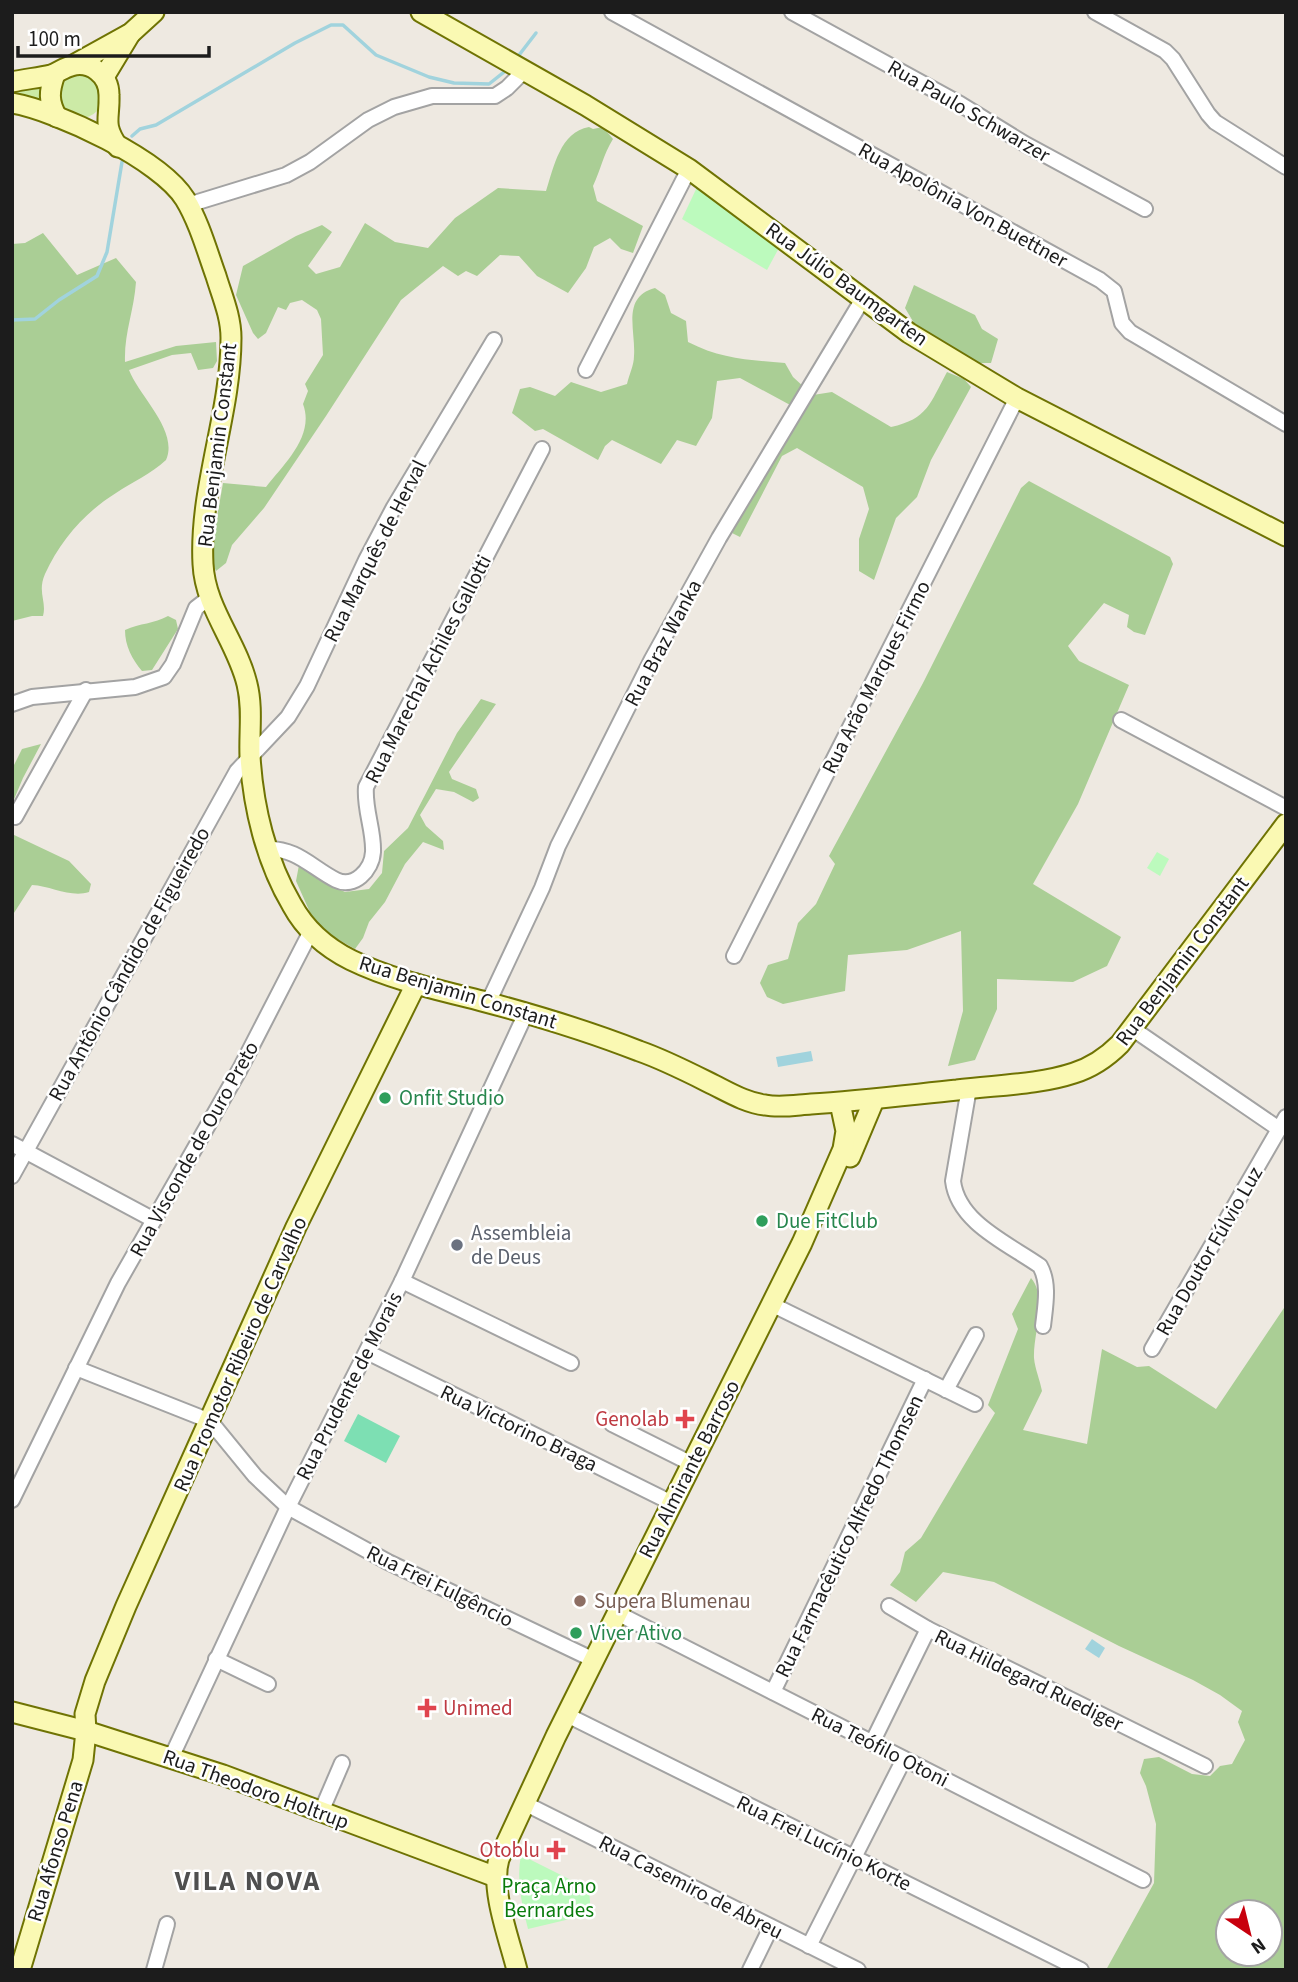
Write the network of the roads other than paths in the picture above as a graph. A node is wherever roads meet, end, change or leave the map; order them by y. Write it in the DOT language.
graph roads {
  1 [pos="154,12"];
  2 [pos="421,12"];
  3 [pos="612,12"];
  4 [pos="792,12"];
  5 [pos="1095,12"];
  6 [pos="131,33"];
  7 [pos="75,64"];
  8 [pos="517,66"];
  9 [pos="55,74"];
  10 [pos="104,77"];
  11 [pos="13,80"];
  12 [pos="12,103"];
  13 [pos="108,105"];
  14 [pos="57,117"];
  15 [pos="78,126"];
  16 [pos="118,147"];
  17 [pos="1286,167"];
  18 [pos="690,169"];
  19 [pos="188,205"];
  20 [pos="1145,209"];
  21 [pos="864,298"];
  22 [pos="494,340"];
  23 [pos="586,370"];
  24 [pos="1017,398"];
  25 [pos="1286,424"];
  26 [pos="542,449"];
  27 [pos="1286,536"];
  28 [pos="209,598"];
  29 [pos="86,690"];
  30 [pos="12,704"];
  31 [pos="1121,720"];
  32 [pos="250,755"];
  33 [pos="1286,808"];
  34 [pos="15,817"];
  35 [pos="1285,828"];
  36 [pos="267,849"];
  37 [pos="311,931"];
  38 [pos="734,956"];
  39 [pos="416,984"];
  40 [pos="488,1003"];
  41 [pos="526,1013"];
  42 [pos="1133,1029"];
  43 [pos="969,1088"];
  44 [pos="874,1100"];
  45 [pos="840,1103"];
  46 [pos="1282,1123"];
  47 [pos="12,1144"];
  48 [pos="26,1151"];
  49 [pos="12,1176"];
  50 [pos="154,1220"];
  51 [pos="802,1243"];
  52 [pos="402,1281"];
  53 [pos="771,1304"];
  54 [pos="1043,1326"];
  55 [pos="976,1335"];
  56 [pos="1152,1349"];
  57 [pos="367,1353"];
  58 [pos="571,1363"];
  59 [pos="76,1367"];
  60 [pos="925,1379"];
  61 [pos="946,1390"];
  62 [pos="975,1404"];
  63 [pos="210,1421"];
  64 [pos="612,1424"];
  65 [pos="691,1464"];
  66 [pos="12,1500"];
  67 [pos="672,1503"];
  68 [pos="288,1507"];
  69 [pos="889,1606"];
  70 [pos="618,1612"];
  71 [pos="928,1629"];
  72 [pos="216,1659"];
  73 [pos="594,1660"];
  74 [pos="268,1684"];
  75 [pos="773,1692"];
  76 [pos="12,1712"];
  77 [pos="567,1715"];
  78 [pos="86,1731"];
  79 [pos="872,1742"];
  80 [pos="171,1758"];
  81 [pos="904,1759"];
  82 [pos="342,1763"];
  83 [pos="1205,1766"];
  84 [pos="524,1803"];
  85 [pos="321,1812"];
  86 [pos="853,1858"];
  87 [pos="496,1877"];
  88 [pos="1143,1880"];
  89 [pos="167,1924"];
  90 [pos="771,1927"];
  91 [pos="809,1946"];
  92 [pos="20,1970"];
  93 [pos="154,1970"];
  94 [pos="517,1970"];
  95 [pos="750,1970"];
  96 [pos="859,1970"];
  97 [pos="1082,1970"];
  1 -- 6 [label="main road"];
  2 -- 8 [label="main road, Rua Júlio Baumgarten"];
  3 -- 25 [label="street, Rua Apolônia Von Buettner"];
  4 -- 20 [label="street, Rua Paulo Schwarzer"];
  5 -- 17 [label="street"];
  6 -- 7 [label="main road"];
  6 -- 10 [label="main road"];
  7 -- 9 [label="main road"];
  7 -- 10 [label="main road"];
  8 -- 18 [label="main road, Rua Júlio Baumgarten"];
  8 -- 19 [label="street"];
  9 -- 11 [label="main road"];
  9 -- 14 [label="main road"];
  10 -- 13 [label="main road"];
  12 -- 14 [label="main road"];
  13 -- 15 [label="main road"];
  13 -- 16 [label="main road"];
  14 -- 15 [label="main road"];
  15 -- 16 [label="main road, Rua Benjamin Constant"];
  16 -- 19 [label="main road, Rua Benjamin Constant"];
  18 -- 21 [label="main road, Rua Júlio Baumgarten"];
  18 -- 23 [label="street"];
  19 -- 28 [label="main road, Rua Benjamin Constant"];
  21 -- 24 [label="main road, Rua Júlio Baumgarten"];
  21 -- 40 [label="street, Rua Braz Wanka"];
  22 -- 32 [label="street, Rua Marquês de Herval"];
  24 -- 27 [label="main road, Rua Júlio Baumgarten"];
  24 -- 38 [label="street, Rua Arão Marques Firmo"];
  26 -- 36 [label="street, Rua Marechal Achiles Gallotti"];
  28 -- 29 [label="street"];
  28 -- 32 [label="main road, Rua Benjamin Constant"];
  29 -- 30 [label="street"];
  29 -- 34 [label="street"];
  31 -- 33 [label="street"];
  32 -- 36 [label="main road, Rua Benjamin Constant"];
  32 -- 48 [label="street, Rua Antônio Cândido de Figueiredo"];
  35 -- 42 [label="main road, Rua Benjamin Constant"];
  36 -- 37 [label="main road, Rua Benjamin Constant"];
  37 -- 39 [label="main road, Rua Benjamin Constant"];
  37 -- 50 [label="street, Rua Visconde de Ouro Preto"];
  39 -- 40 [label="main road, Rua Benjamin Constant"];
  39 -- 63 [label="main road, Rua Promotor Ribeiro de Carvalho"];
  40 -- 41 [label="main road, Rua Benjamin Constant"];
  41 -- 45 [label="main road, Rua Benjamin Constant"];
  41 -- 52 [label="street, Rua Prudente de Morais"];
  42 -- 43 [label="main road, Rua Benjamin Constant"];
  42 -- 46 [label="street"];
  43 -- 44 [label="main road, Rua Benjamin Constant"];
  43 -- 54 [label="street"];
  44 -- 45 [label="main road, Rua Benjamin Constant"];
  44 -- 51 [label="main road, Rua Almirante Barroso"];
  45 -- 51 [label="main road, Rua Almirante Barroso"];
  46 -- 56 [label="street, Rua Doutor Fúlvio Luz"];
  47 -- 48 [label="street"];
  48 -- 49 [label="street, Rua Antônio Cândido de Figueiredo"];
  48 -- 50 [label="street"];
  50 -- 59 [label="street, Rua Visconde de Ouro Preto"];
  51 -- 53 [label="main road, Rua Almirante Barroso"];
  52 -- 57 [label="street, Rua Prudente de Morais"];
  52 -- 58 [label="street"];
  53 -- 60 [label="street"];
  53 -- 65 [label="main road, Rua Almirante Barroso"];
  55 -- 61 [label="street"];
  57 -- 67 [label="street, Rua Victorino Braga"];
  57 -- 68 [label="street, Rua Prudente de Morais"];
  59 -- 63 [label="street"];
  59 -- 66 [label="street, Rua Visconde de Ouro Preto"];
  60 -- 61 [label="street"];
  60 -- 75 [label="street, Rua Farmacêutico Alfredo Thomsen"];
  61 -- 62 [label="street"];
  63 -- 68 [label="street, Rua Frei Fulgêncio"];
  63 -- 78 [label="main road, Rua Promotor Ribeiro de Carvalho"];
  64 -- 65 [label="street"];
  65 -- 67 [label="main road, Rua Almirante Barroso"];
  67 -- 70 [label="main road, Rua Almirante Barroso"];
  68 -- 72 [label="street, Rua Prudente de Morais"];
  68 -- 73 [label="street, Rua Frei Fulgêncio"];
  69 -- 71 [label="street"];
  70 -- 73 [label="main road, Rua Almirante Barroso"];
  70 -- 75 [label="street, Rua Teófilo Otoni"];
  71 -- 79 [label="street, Rua Hildegard Ruediger"];
  71 -- 83 [label="street, Rua Hildegard Ruediger"];
  72 -- 74 [label="street"];
  72 -- 80 [label="street, Rua Prudente de Morais"];
  73 -- 77 [label="main road, Rua Almirante Barroso"];
  75 -- 79 [label="street, Rua Teófilo Otoni"];
  76 -- 78 [label="main road, Rua Theodoro Holtrup"];
  77 -- 84 [label="main road, Rua Almirante Barroso"];
  77 -- 86 [label="street, Rua Frei Lucínio Korte"];
  78 -- 80 [label="main road, Rua Theodoro Holtrup"];
  78 -- 92 [label="main road, Rua Afonso Pena"];
  79 -- 81 [label="street, Rua Teófilo Otoni"];
  80 -- 85 [label="main road, Rua Theodoro Holtrup"];
  81 -- 86 [label="street"];
  81 -- 88 [label="street, Rua Teófilo Otoni"];
  82 -- 85 [label="street"];
  84 -- 87 [label="main road, Rua Almirante Barroso"];
  84 -- 90 [label="street, Rua Casemiro de Abreu"];
  85 -- 87 [label="main road, Rua Theodoro Holtrup"];
  86 -- 91 [label="street"];
  86 -- 97 [label="street, Rua Frei Lucínio Korte"];
  87 -- 94 [label="main road, Rua Almirante Barroso"];
  89 -- 93 [label="street"];
  90 -- 91 [label="street, Rua Casemiro de Abreu"];
  90 -- 95 [label="street"];
  91 -- 96 [label="street, Rua Casemiro de Abreu"];
}
